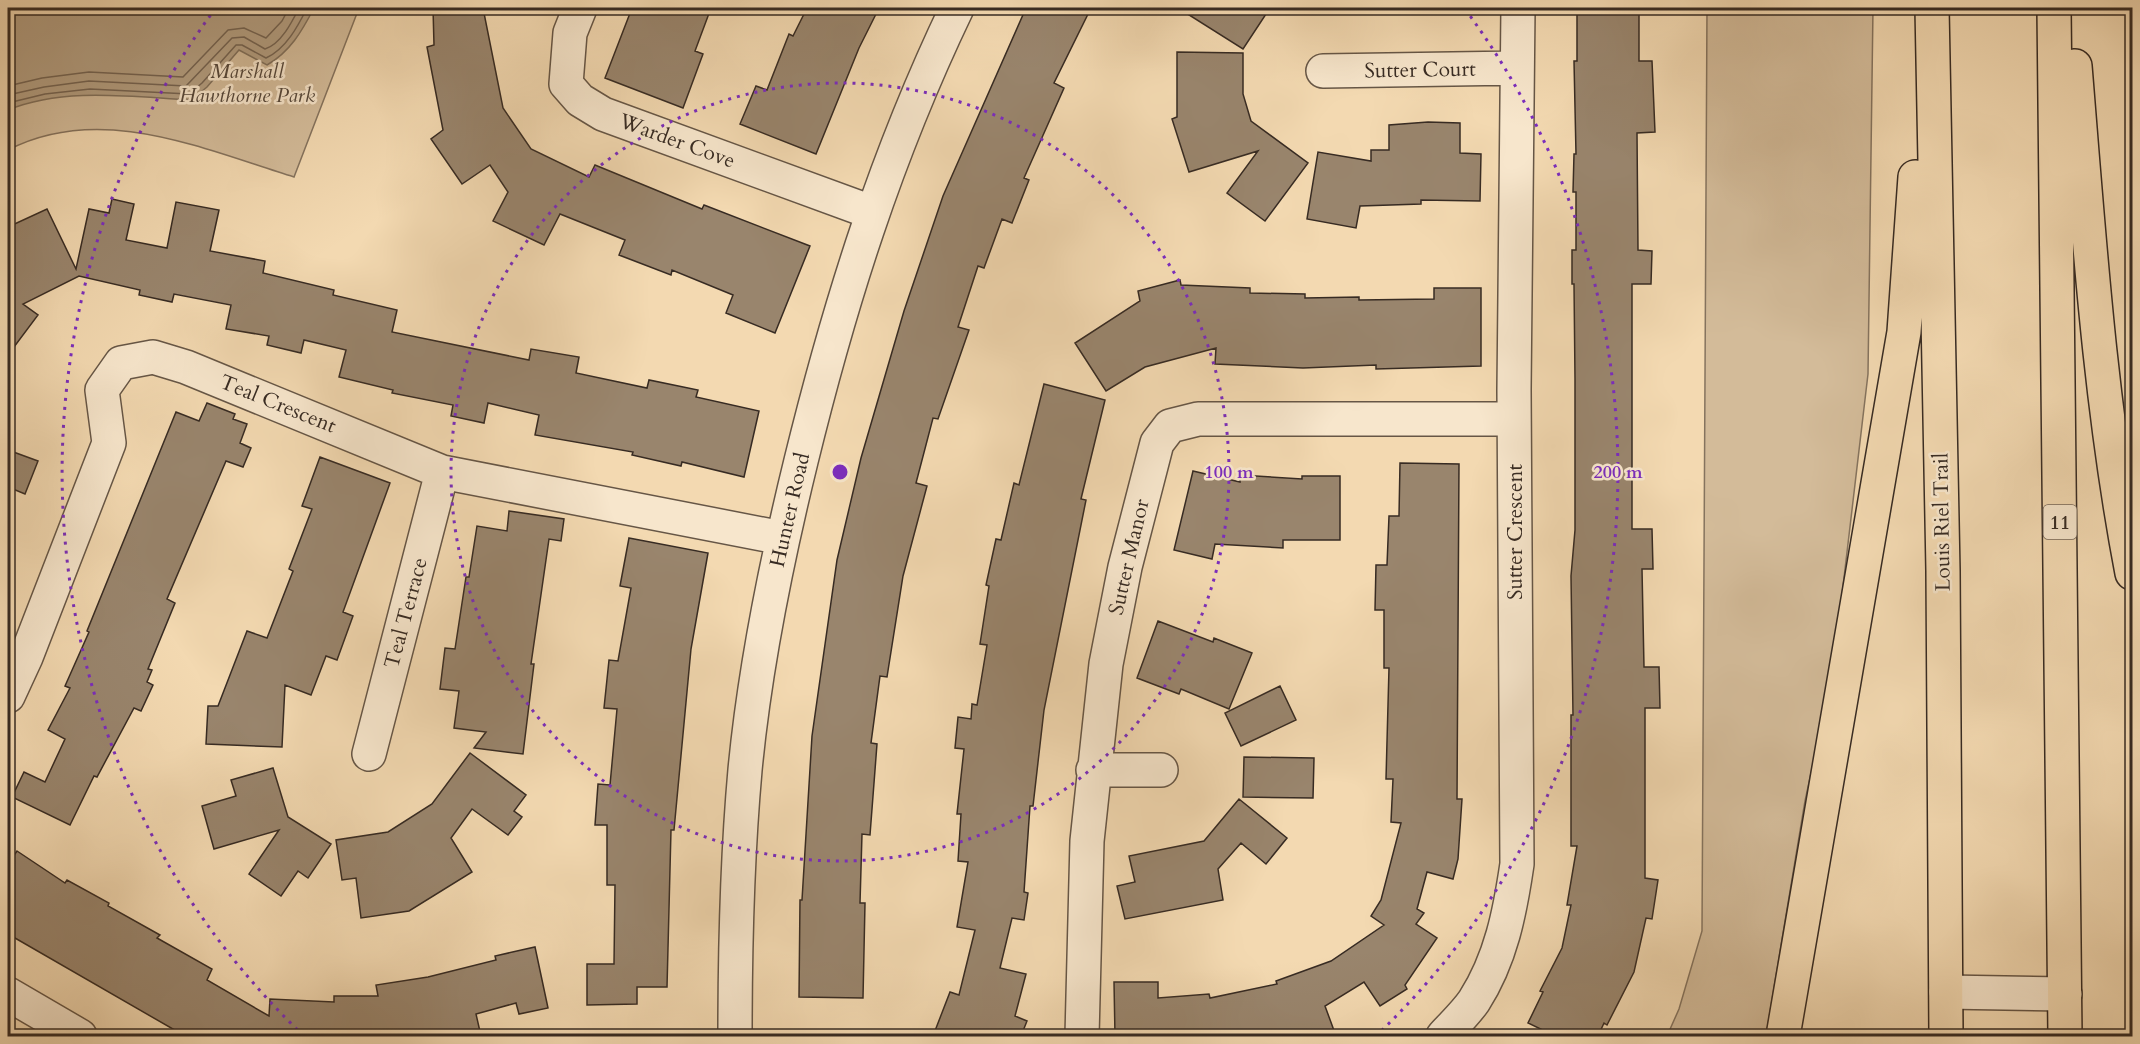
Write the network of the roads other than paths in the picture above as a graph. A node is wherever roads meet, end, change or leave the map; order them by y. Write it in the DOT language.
graph roads {
  1 [pos="580,8"];
  2 [pos="957,8"];
  3 [pos="1518,8"];
  4 [pos="1932,8"];
  5 [pos="2054,8"];
  6 [pos="2070,8"];
  7 [pos="1517,68"];
  8 [pos="1323,71"];
  9 [pos="1932,93"];
  10 [pos="871,212"];
  11 [pos="1514,419"];
  12 [pos="442,472"];
  13 [pos="782,538"];
  14 [pos="2133,573"];
  15 [pos="8,696"];
  16 [pos="369,754"];
  17 [pos="1093,770"];
  18 [pos="1161,770"];
  19 [pos="1946,992"];
  20 [pos="8,994"];
  21 [pos="2066,994"];
  22 [pos="80,1036"];
  23 [pos="735,1036"];
  24 [pos="1082,1036"];
  25 [pos="1443,1036"];
  26 [pos="1783,1036"];
  27 [pos="1946,1036"];
  28 [pos="2065,1036"];
  1 -- 10 [label="street, Warder Cove"];
  2 -- 10 [label="street, Hunter Road"];
  3 -- 7 [label="street, Sutter Crescent"];
  4 -- 9 [label="highway, Louis Riel Trail"];
  5 -- 21 [label="highway, 11"];
  6 -- 14 [label="highway"];
  7 -- 8 [label="street, Sutter Court"];
  7 -- 11 [label="street, Sutter Crescent"];
  9 -- 19 [label="highway, Louis Riel Trail"];
  9 -- 26 [label="highway"];
  10 -- 13 [label="street, Hunter Road"];
  11 -- 17 [label="street, Sutter Manor"];
  11 -- 25 [label="street, Sutter Crescent"];
  12 -- 13 [label="street, Teal Crescent"];
  12 -- 15 [label="street, Teal Crescent"];
  12 -- 16 [label="street, Teal Terrace"];
  13 -- 23 [label="street, Hunter Road"];
  17 -- 18 [label="street"];
  17 -- 24 [label="street, Sutter Manor"];
  19 -- 21 [label="street"];
  19 -- 27 [label="highway, Louis Riel Trail"];
  20 -- 22 [label="street"];
  21 -- 28 [label="highway, 11"];
}
